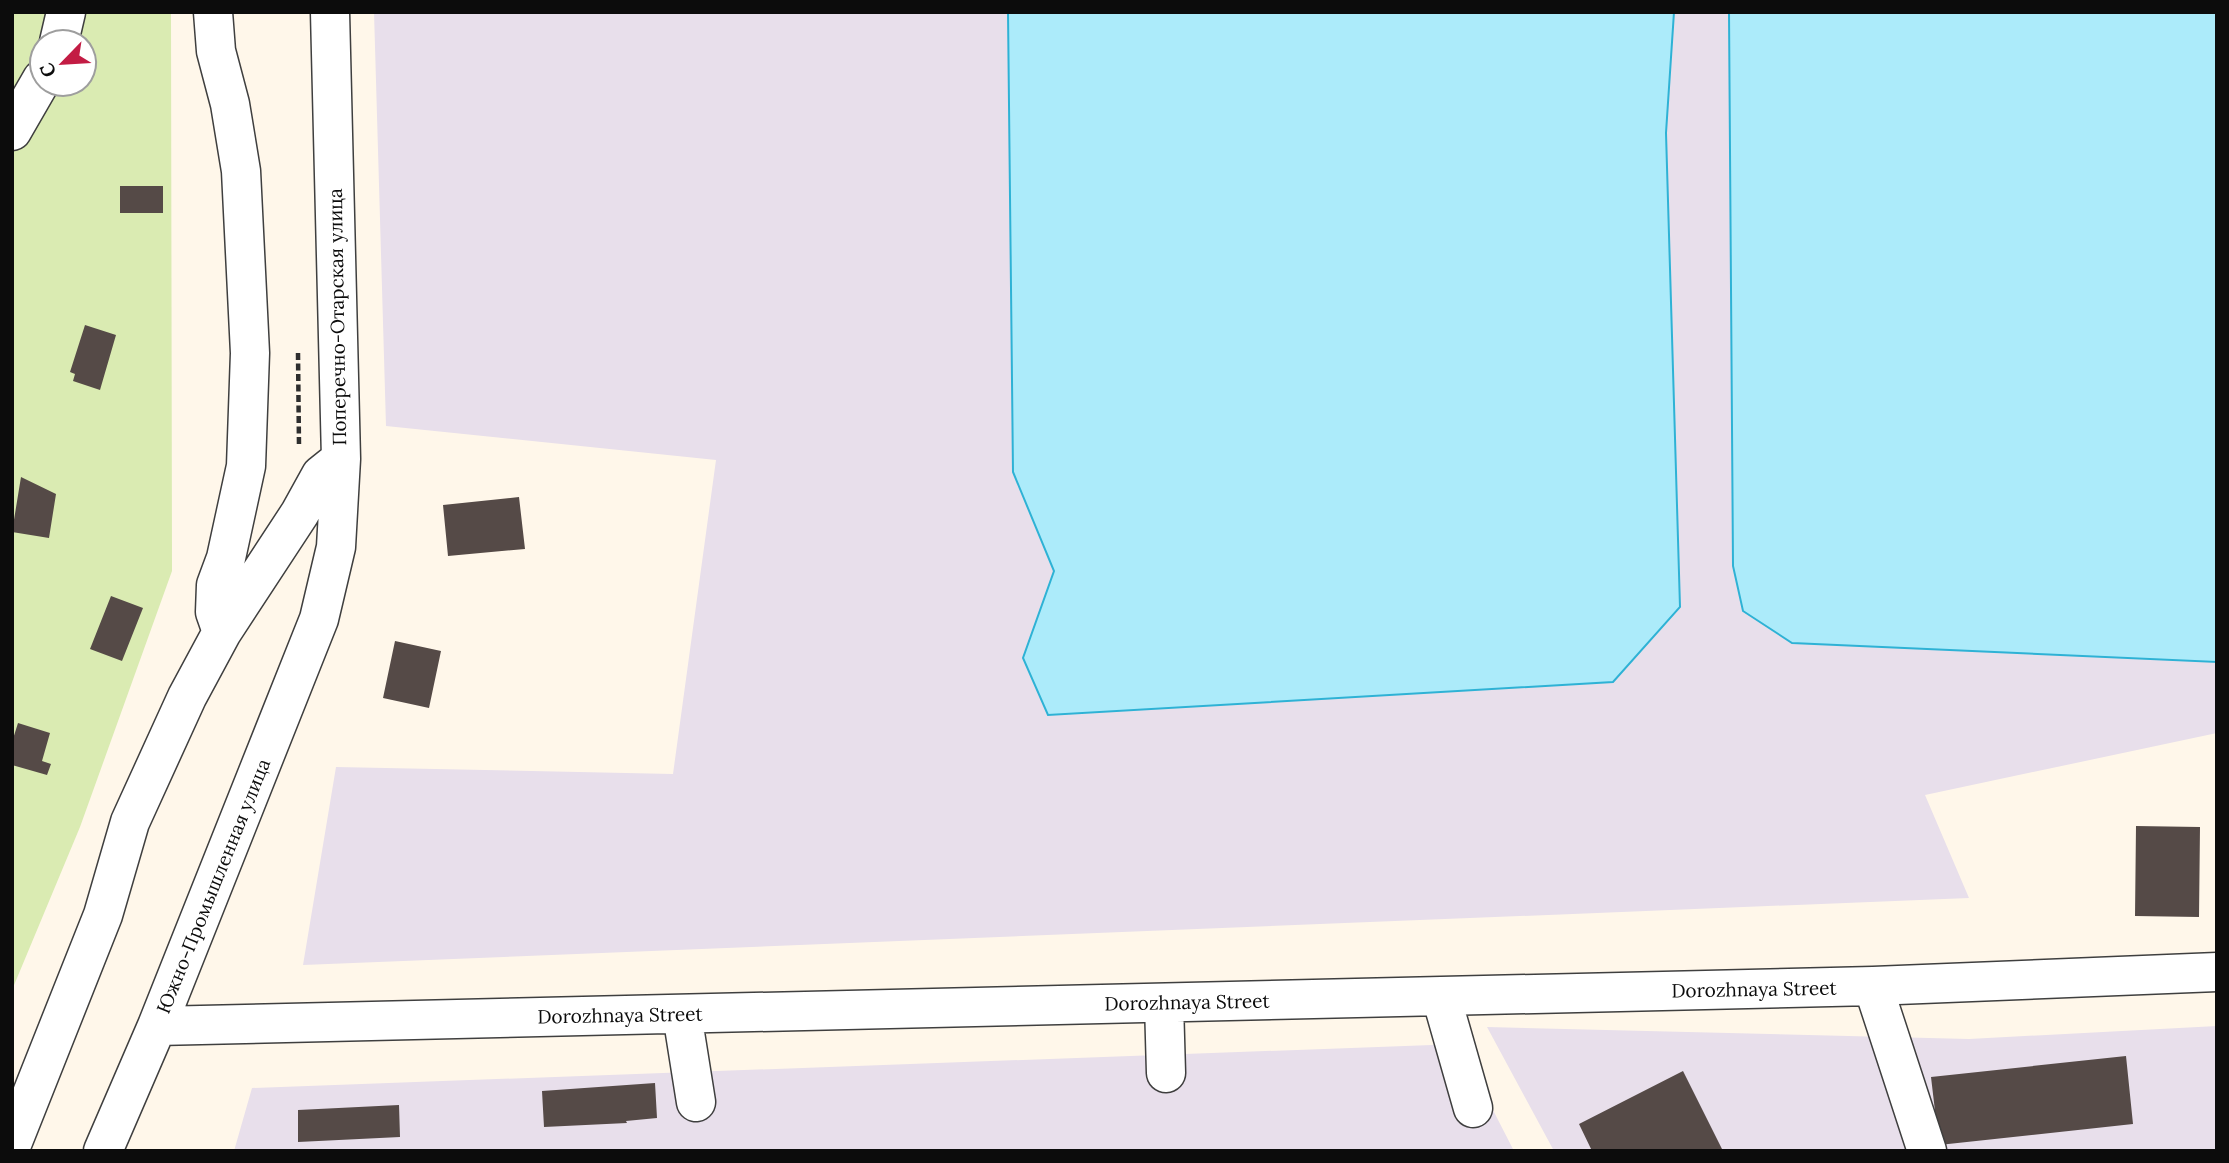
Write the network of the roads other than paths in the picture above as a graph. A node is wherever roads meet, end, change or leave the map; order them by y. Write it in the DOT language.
graph roads {
  1 [pos="213,12"];
  2 [pos="330,12"];
  3 [pos="31,98"];
  4 [pos="12,131"];
  5 [pos="341,459"];
  6 [pos="319,619"];
  7 [pos="222,632"];
  8 [pos="2217,972"];
  9 [pos="1872,986"];
  10 [pos="1441,996"];
  11 [pos="1164,1003"];
  12 [pos="682,1014"];
  13 [pos="157,1026"];
  14 [pos="1166,1073"];
  15 [pos="696,1102"];
  16 [pos="1473,1108"];
  17 [pos="12,1144"];
  18 [pos="103,1151"];
  19 [pos="1927,1151"];
  1 -- 7 [label="street"];
  2 -- 5 [label="street, Поперечно-Отарская улица"];
  3 -- 4 [label="street"];
  5 -- 6 [label="street, Поперечно-Отарская улица"];
  5 -- 7 [label="street"];
  6 -- 13 [label="street, Южно-Промышленная улица"];
  7 -- 17 [label="street"];
  8 -- 9 [label="street, Dorozhnaya Street"];
  9 -- 10 [label="street, Dorozhnaya Street"];
  9 -- 19 [label="street"];
  10 -- 11 [label="street, Dorozhnaya Street"];
  10 -- 16 [label="street"];
  11 -- 12 [label="street, Dorozhnaya Street"];
  11 -- 14 [label="street"];
  12 -- 13 [label="street, Dorozhnaya Street"];
  12 -- 15 [label="street"];
  13 -- 18 [label="street, Южно-Промышленная улица"];
}
